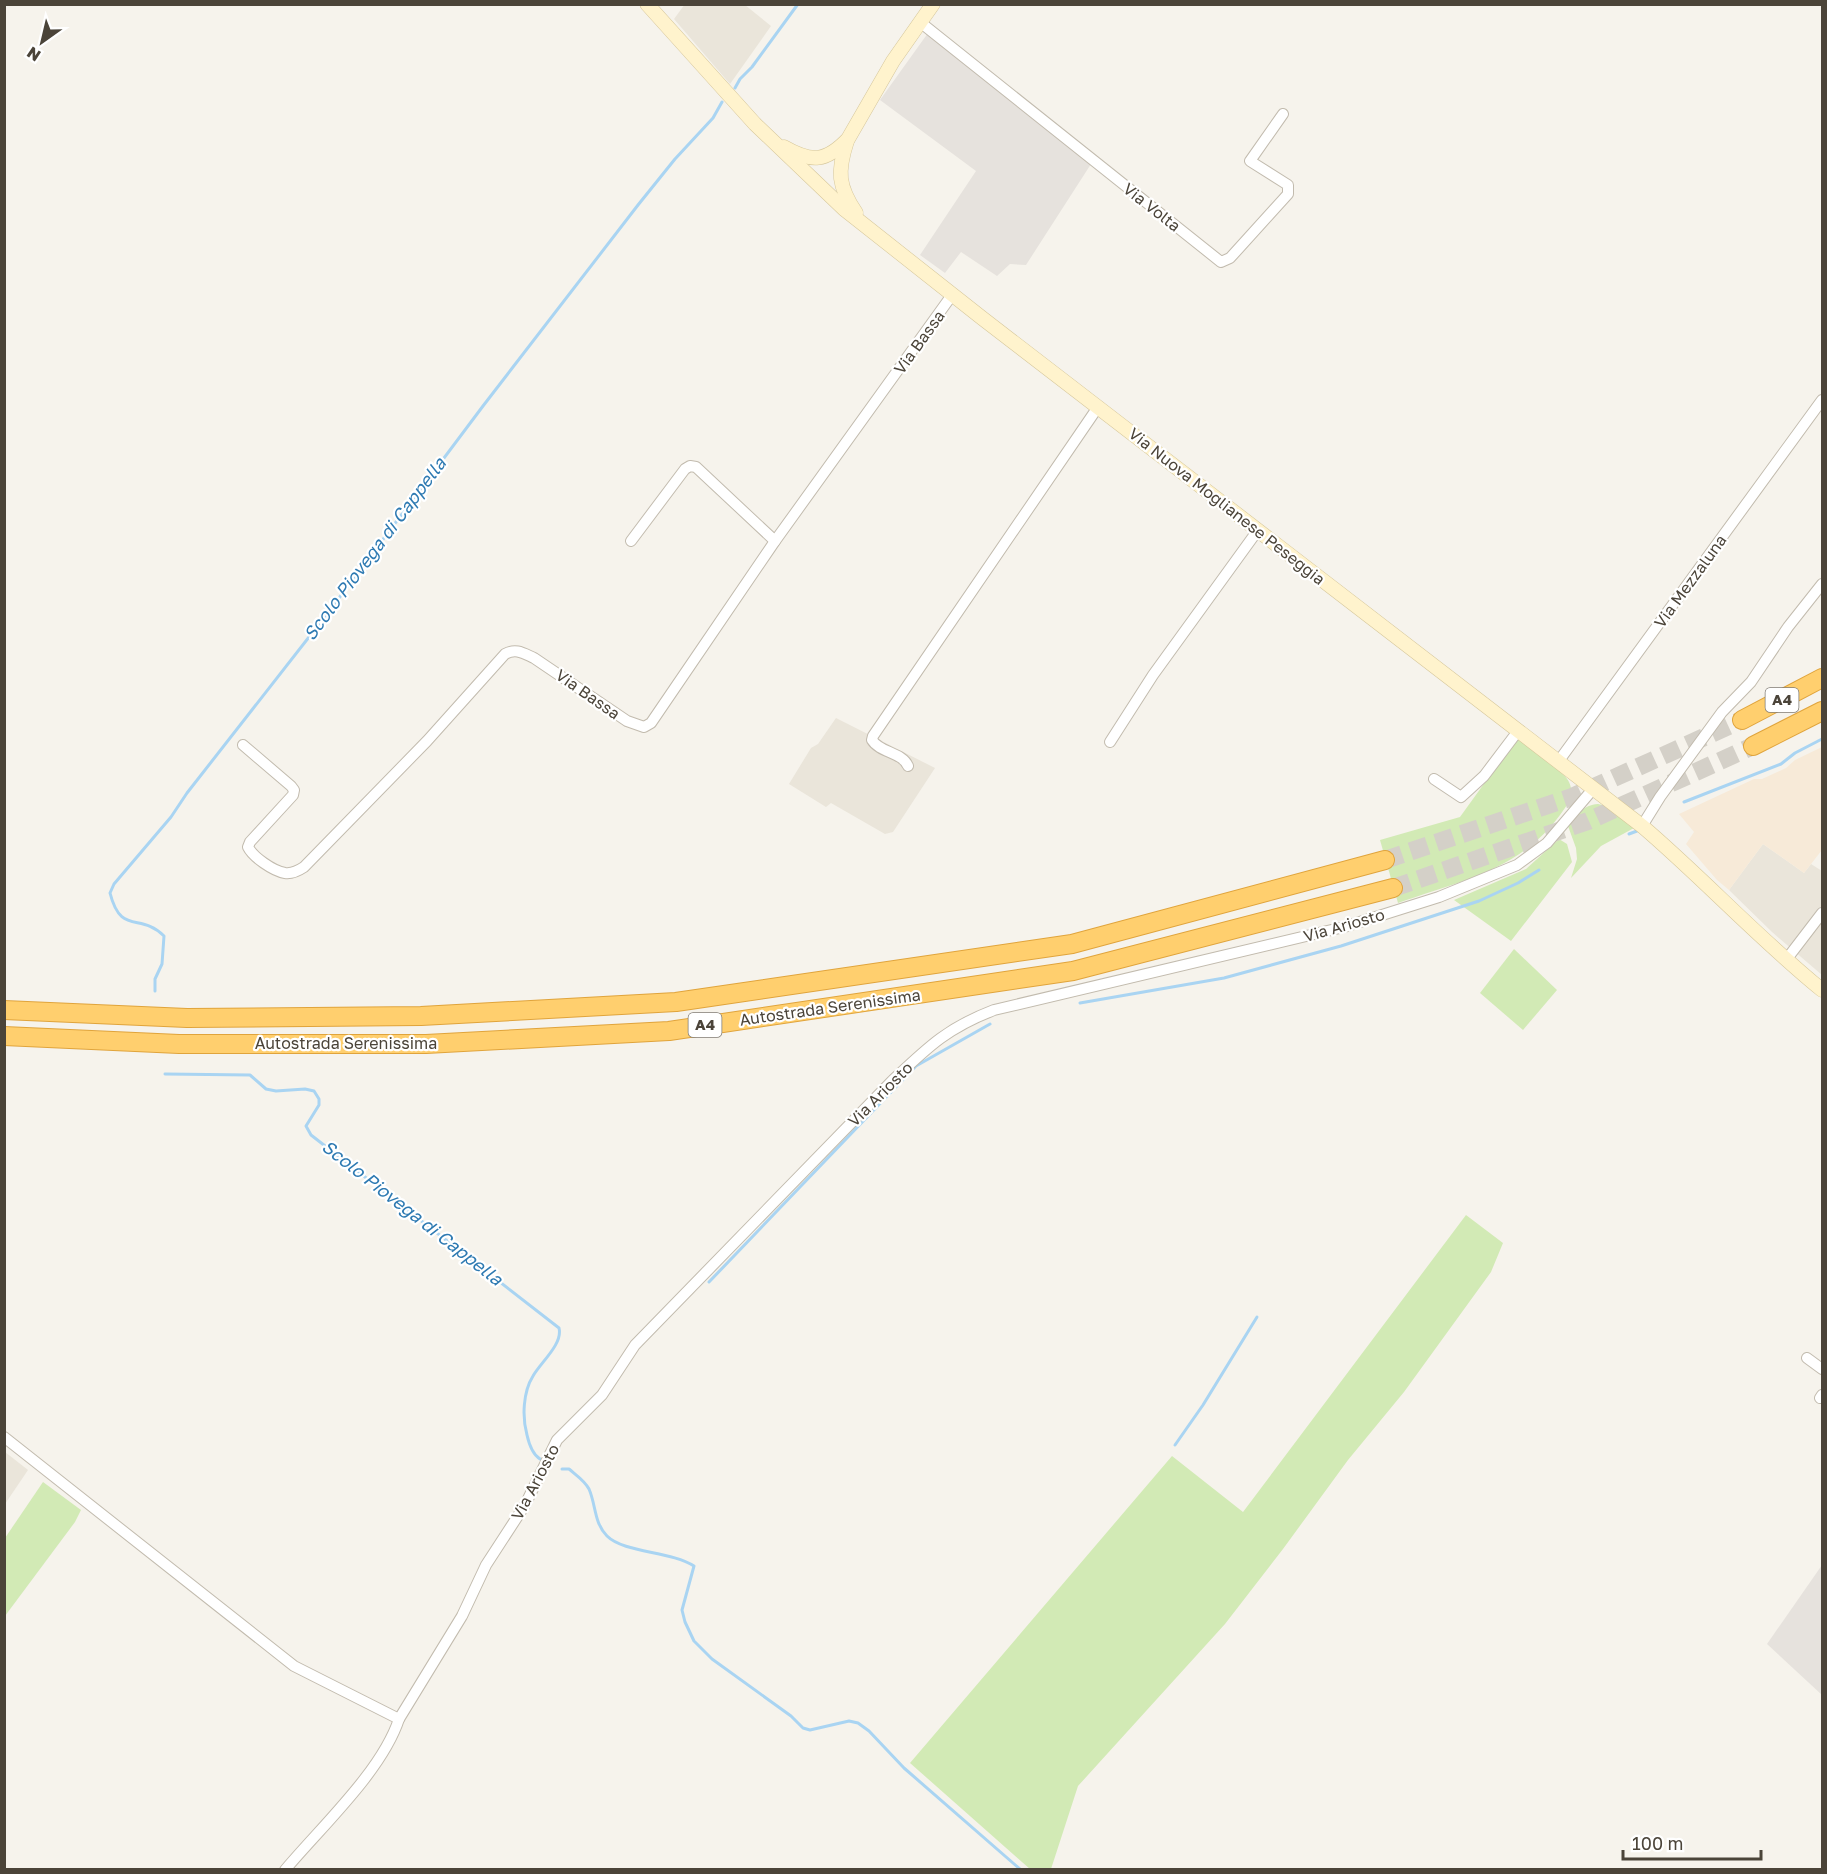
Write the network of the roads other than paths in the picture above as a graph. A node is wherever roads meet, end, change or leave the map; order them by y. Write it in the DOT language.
graph roads {
  1 [pos="647,4"];
  2 [pos="933,4"];
  3 [pos="920,22"];
  4 [pos="1283,114"];
  5 [pos="768,137"];
  6 [pos="848,139"];
  7 [pos="824,158"];
  8 [pos="840,165"];
  9 [pos="813,181"];
  10 [pos="864,224"];
  11 [pos="952,295"];
  12 [pos="1822,400"];
  13 [pos="1098,407"];
  14 [pos="1258,530"];
  15 [pos="631,541"];
  16 [pos="775,541"];
  17 [pos="1822,584"];
  18 [pos="1822,678"];
  19 [pos="1822,711"];
  20 [pos="1742,720"];
  21 [pos="1518,731"];
  22 [pos="1110,741"];
  23 [pos="243,746"];
  24 [pos="1753,746"];
  25 [pos="1558,762"];
  26 [pos="908,766"];
  27 [pos="1434,779"];
  28 [pos="1593,789"];
  29 [pos="1642,826"];
  30 [pos="1385,860"];
  31 [pos="1393,888"];
  32 [pos="1822,914"];
  33 [pos="1786,960"];
  34 [pos="1822,990"];
  35 [pos="4,1010"];
  36 [pos="4,1036"];
  37 [pos="1807,1358"];
  38 [pos="1822,1369"];
  39 [pos="4,1437"];
  40 [pos="399,1719"];
  41 [pos="285,1869"];
  1 -- 5 [label="main road, Via Nuova Moglianese Peseggia"];
  2 -- 3 [label="main road"];
  3 -- 4 [label="street, Via Volta"];
  3 -- 6 [label="main road"];
  5 -- 7 [label="main road"];
  5 -- 9 [label="main road, Via Nuova Moglianese Peseggia"];
  6 -- 7 [label="main road"];
  6 -- 8 [label="main road"];
  7 -- 9 [label="main road"];
  8 -- 9 [label="main road"];
  8 -- 10 [label="main road"];
  9 -- 10 [label="main road, Via Nuova Moglianese Peseggia"];
  10 -- 11 [label="main road, Via Nuova Moglianese Peseggia"];
  11 -- 13 [label="main road, Via Nuova Moglianese Peseggia"];
  11 -- 16 [label="street, Via Bassa"];
  12 -- 25 [label="street, Via Mezzaluna"];
  13 -- 14 [label="main road, Via Nuova Moglianese Peseggia"];
  13 -- 26 [label="street"];
  14 -- 21 [label="main road, Via Nuova Moglianese Peseggia"];
  14 -- 22 [label="street"];
  15 -- 16 [label="street"];
  16 -- 23 [label="street, Via Bassa"];
  17 -- 29 [label="street"];
  18 -- 20 [label="highway, A4"];
  19 -- 24 [label="highway, A4"];
  21 -- 25 [label="main road, Via Nuova Moglianese Peseggia"];
  21 -- 27 [label="street"];
  25 -- 28 [label="main road, Via Nuova Moglianese Peseggia"];
  28 -- 29 [label="main road, Via Nuova Moglianese Peseggia"];
  28 -- 40 [label="street, Via Ariosto"];
  29 -- 33 [label="main road, Via Nuova Moglianese Peseggia"];
  30 -- 35 [label="highway, Autostrada Serenissima / A4"];
  31 -- 36 [label="highway, Autostrada Serenissima / A4"];
  32 -- 33 [label="street"];
  33 -- 34 [label="main road, Via Nuova Moglianese Peseggia"];
  37 -- 38 [label="street"];
  39 -- 40 [label="street"];
  40 -- 41 [label="street, Via Ariosto"];
}
